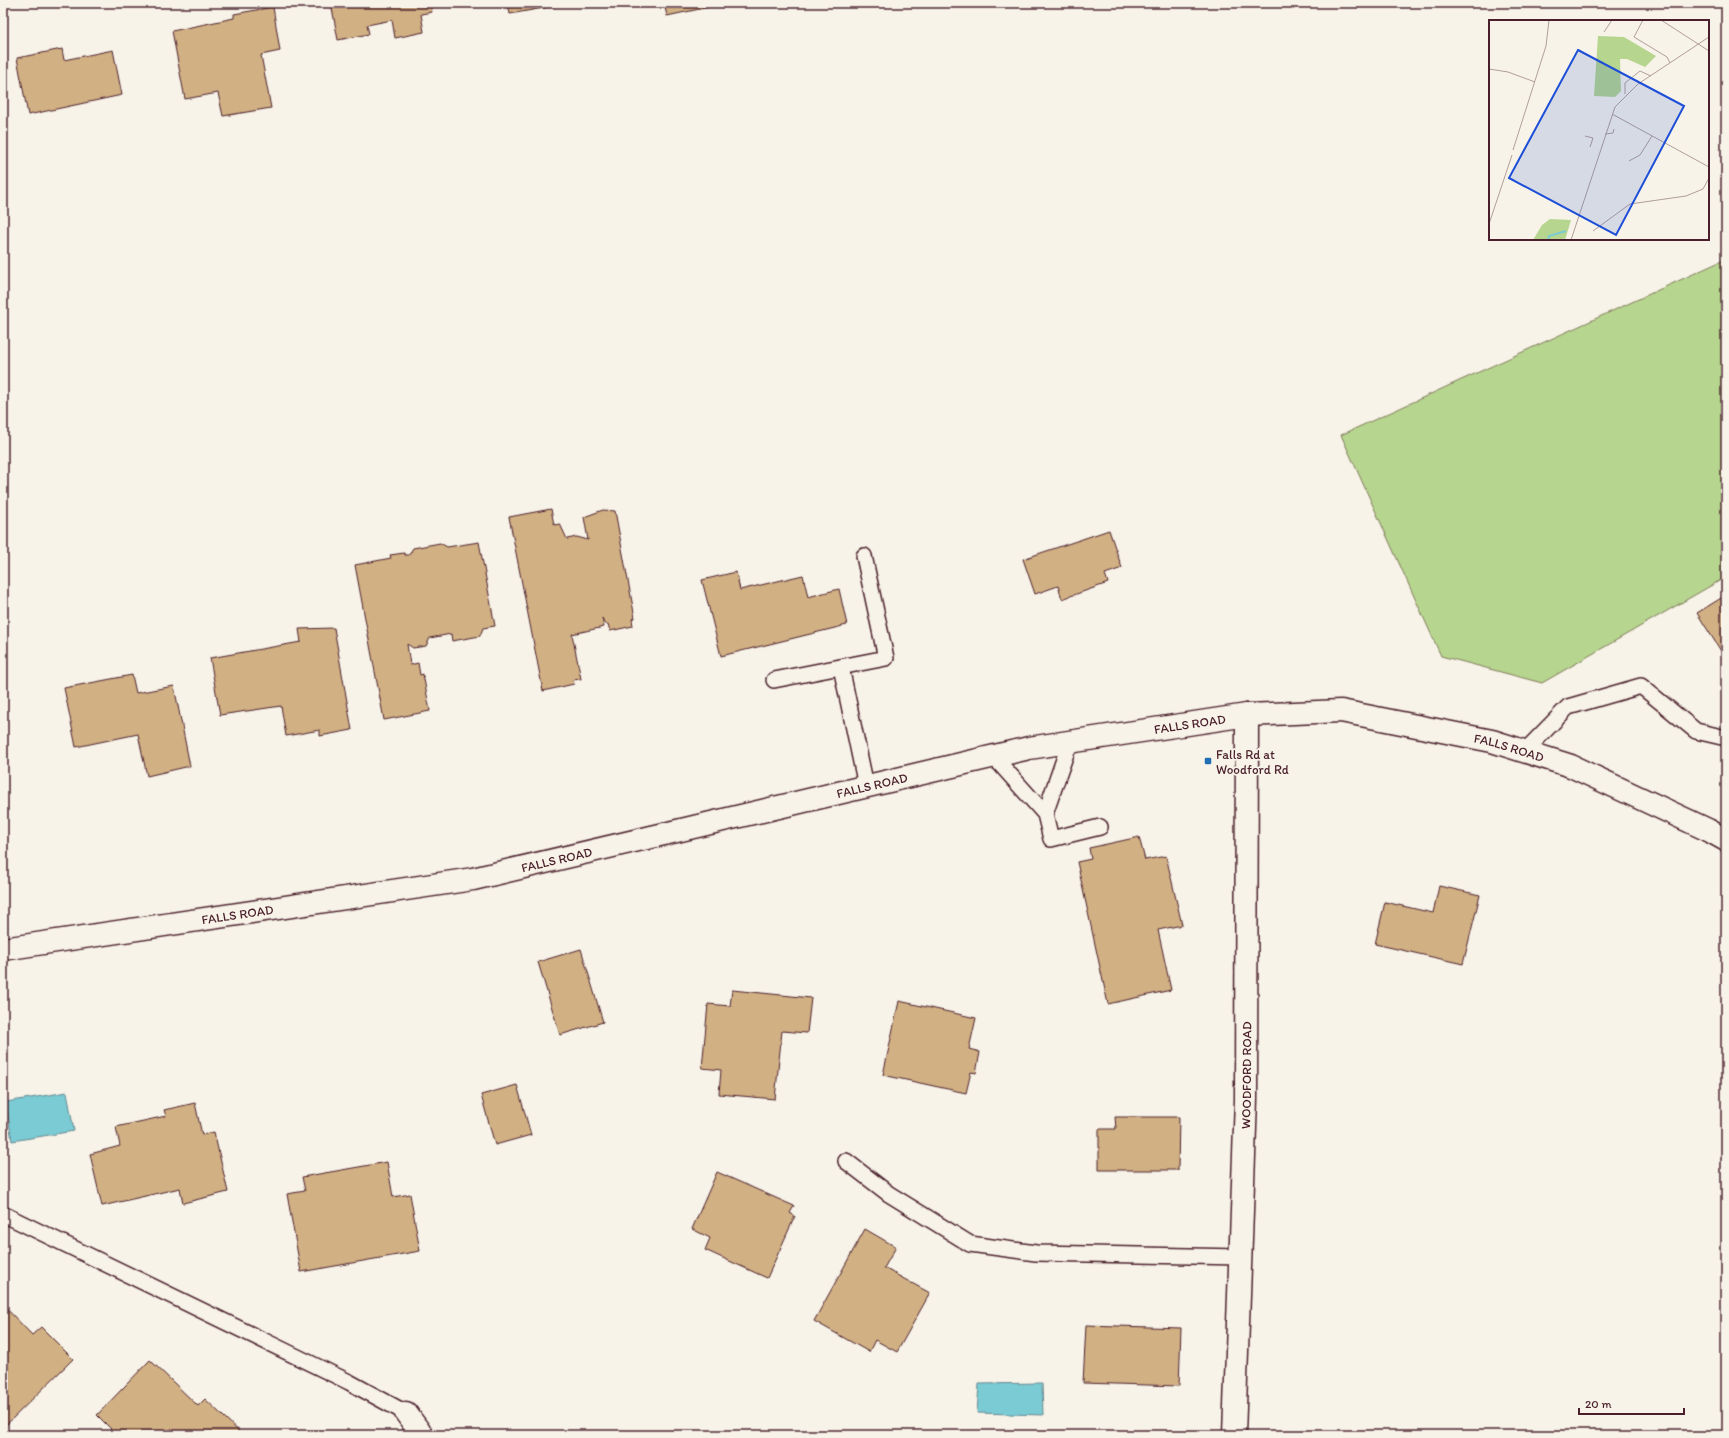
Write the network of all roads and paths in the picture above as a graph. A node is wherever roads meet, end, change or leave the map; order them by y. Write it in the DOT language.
graph roads {
  1 [pos="864,556"];
  2 [pos="842,667"];
  3 [pos="774,680"];
  4 [pos="1247,714"];
  5 [pos="1726,738"];
  6 [pos="1070,742"];
  7 [pos="1525,751"];
  8 [pos="994,756"];
  9 [pos="866,786"];
  10 [pos="1045,814"];
  11 [pos="1100,827"];
  12 [pos="1726,840"];
  13 [pos="3,949"];
  14 [pos="846,1161"];
  15 [pos="3,1214"];
  16 [pos="1240,1257"];
  17 [pos="406,1413"];
  18 [pos="422,1435"];
  19 [pos="1234,1435"];
  1 -- 2 [label="lane"];
  2 -- 3 [label="lane"];
  2 -- 9 [label="lane"];
  4 -- 6 [label="main road, FALLS ROAD"];
  4 -- 7 [label="main road, FALLS ROAD"];
  4 -- 16 [label="main road, WOODFORD ROAD"];
  5 -- 7 [label="lane"];
  6 -- 8 [label="main road, FALLS ROAD"];
  6 -- 10 [label="lane"];
  7 -- 12 [label="main road, FALLS ROAD"];
  8 -- 9 [label="main road, FALLS ROAD"];
  8 -- 10 [label="lane"];
  9 -- 13 [label="main road, FALLS ROAD"];
  10 -- 11 [label="lane"];
  14 -- 16 [label="lane"];
  15 -- 17 [label="lane"];
  16 -- 19 [label="main road, WOODFORD ROAD"];
  17 -- 18 [label="main road"];
}
